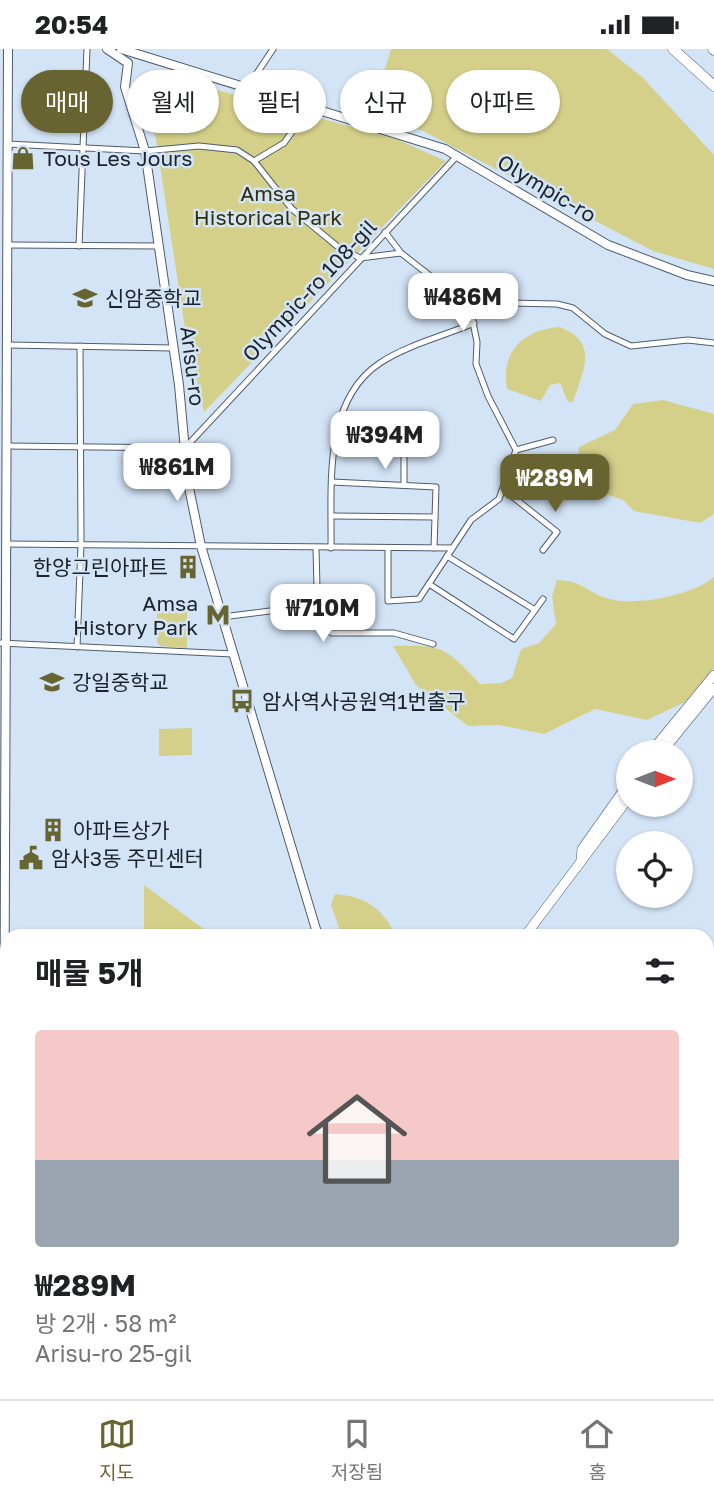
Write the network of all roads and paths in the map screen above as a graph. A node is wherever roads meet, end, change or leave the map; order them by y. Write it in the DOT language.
graph roads {
  1 [pos="8,49"];
  2 [pos="87,49"];
  3 [pos="107,49"];
  4 [pos="121,49"];
  5 [pos="273,49"];
  6 [pos="673,49"];
  7 [pos="4,66"];
  8 [pos="259,70"];
  9 [pos="233,84"];
  10 [pos="714,86"];
  11 [pos="4,103"];
  12 [pos="326,113"];
  13 [pos="291,133"];
  14 [pos="8,144"];
  15 [pos="83,148"];
  16 [pos="145,151"];
  17 [pos="4,153"];
  18 [pos="457,156"];
  19 [pos="254,161"];
  20 [pos="4,208"];
  21 [pos="385,232"];
  22 [pos="9,245"];
  23 [pos="79,246"];
  24 [pos="159,246"];
  25 [pos="401,253"];
  26 [pos="360,258"];
  27 [pos="5,279"];
  28 [pos="714,281"];
  29 [pos="463,302"];
  30 [pos="0,323"];
  31 [pos="474,323"];
  32 [pos="9,335"];
  33 [pos="714,343"];
  34 [pos="5,345"];
  35 [pos="80,346"];
  36 [pos="173,348"];
  37 [pos="4,378"];
  38 [pos="3,426"];
  39 [pos="552,440"];
  40 [pos="82,447"];
  41 [pos="185,448"];
  42 [pos="335,449"];
  43 [pos="516,450"];
  44 [pos="4,453"];
  45 [pos="332,482"];
  46 [pos="404,485"];
  47 [pos="503,488"];
  48 [pos="3,490"];
  49 [pos="332,516"];
  50 [pos="435,517"];
  51 [pos="3,522"];
  52 [pos="6,544"];
  53 [pos="81,545"];
  54 [pos="201,546"];
  55 [pos="316,548"];
  56 [pos="331,548"];
  57 [pos="388,548"];
  58 [pos="434,548"];
  59 [pos="452,548"];
  60 [pos="543,550"];
  61 [pos="447,556"];
  62 [pos="429,584"];
  63 [pos="542,599"];
  64 [pos="302,607"];
  65 [pos="3,609"];
  66 [pos="535,610"];
  67 [pos="222,617"];
  68 [pos="3,643"];
  69 [pos="433,644"];
  70 [pos="77,647"];
  71 [pos="233,654"];
  72 [pos="714,675"];
  73 [pos="714,688"];
  74 [pos="661,740"];
  75 [pos="672,740"];
  76 [pos="616,801"];
  77 [pos="616,816"];
  78 [pos="581,859"];
  79 [pos="5,929"];
  80 [pos="316,929"];
  81 [pos="530,929"];
  1 -- 7 [label="main road"];
  2 -- 15 [label="street"];
  3 -- 16 [label="main road, Arisu-ro"];
  4 -- 9 [label="main road, Olympic-ro"];
  5 -- 8 [label="street"];
  6 -- 10 [label="highway"];
  7 -- 11 [label="main road"];
  11 -- 14 [label="main road"];
  12 -- 18 [label="main road, Olympic-ro"];
  13 -- 19 [label="street"];
  14 -- 15 [label="street"];
  14 -- 17 [label="main road"];
  15 -- 16 [label="street"];
  15 -- 23 [label="street"];
  16 -- 19 [label="street"];
  16 -- 24 [label="main road, Arisu-ro"];
  17 -- 20 [label="main road"];
  18 -- 21 [label="street, Olympic-ro 108-gil"];
  18 -- 28 [label="main road, Olympic-ro"];
  19 -- 26 [label="street"];
  20 -- 22 [label="main road"];
  21 -- 25 [label="street"];
  21 -- 26 [label="street, Olympic-ro 108-gil"];
  22 -- 23 [label="street"];
  22 -- 27 [label="main road"];
  23 -- 24 [label="street"];
  24 -- 36 [label="main road, Arisu-ro"];
  25 -- 26 [label="street"];
  25 -- 29 [label="street"];
  26 -- 41 [label="street, Olympic-ro 108-gil"];
  27 -- 32 [label="main road"];
  29 -- 31 [label="street"];
  29 -- 33 [label="street"];
  30 -- 32 [label="street"];
  31 -- 42 [label="street"];
  31 -- 43 [label="street"];
  32 -- 34 [label="main road"];
  34 -- 35 [label="street"];
  34 -- 37 [label="main road"];
  35 -- 36 [label="street"];
  35 -- 40 [label="street"];
  36 -- 41 [label="main road, Arisu-ro"];
  37 -- 38 [label="main road"];
  38 -- 44 [label="main road"];
  39 -- 43 [label="street"];
  40 -- 41 [label="street"];
  40 -- 44 [label="street"];
  40 -- 53 [label="street"];
  41 -- 54 [label="main road, Arisu-ro"];
  42 -- 45 [label="street"];
  42 -- 46 [label="street"];
  43 -- 47 [label="street"];
  44 -- 48 [label="main road"];
  45 -- 46 [label="street"];
  45 -- 49 [label="street"];
  46 -- 50 [label="street"];
  47 -- 59 [label="street"];
  47 -- 60 [label="street"];
  48 -- 51 [label="main road"];
  49 -- 50 [label="street"];
  49 -- 56 [label="street"];
  50 -- 58 [label="street"];
  51 -- 52 [label="main road"];
  52 -- 53 [label="street"];
  52 -- 65 [label="main road"];
  53 -- 54 [label="street"];
  53 -- 70 [label="street"];
  54 -- 55 [label="street"];
  54 -- 67 [label="main road, Arisu-ro"];
  55 -- 56 [label="street"];
  55 -- 64 [label="street"];
  56 -- 57 [label="street"];
  57 -- 58 [label="street"];
  57 -- 62 [label="street"];
  58 -- 59 [label="street"];
  59 -- 61 [label="street"];
  61 -- 62 [label="street"];
  61 -- 66 [label="street"];
  62 -- 66 [label="street"];
  63 -- 66 [label="street"];
  64 -- 67 [label="street"];
  64 -- 69 [label="street"];
  65 -- 68 [label="main road"];
  67 -- 71 [label="main road, Arisu-ro"];
  68 -- 70 [label="street"];
  68 -- 79 [label="main road"];
  70 -- 71 [label="street"];
  71 -- 80 [label="main road, Arisu-ro"];
  72 -- 74 [label="main road"];
  73 -- 75 [label="main road"];
  76 -- 78 [label="main road"];
  77 -- 78 [label="main road"];
  78 -- 81 [label="main road"];
}
